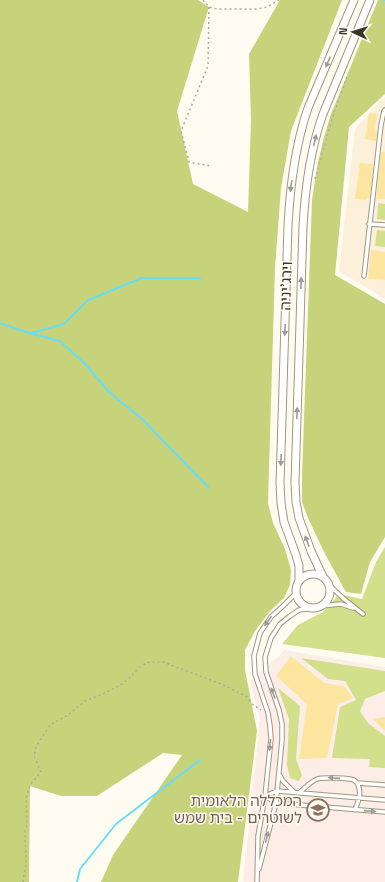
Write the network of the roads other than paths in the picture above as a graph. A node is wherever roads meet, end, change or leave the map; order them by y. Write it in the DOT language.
graph roads {
  1 [pos="354,0"];
  2 [pos="370,0"];
  3 [pos="385,110"];
  4 [pos="370,224"];
  5 [pos="385,225"];
  6 [pos="364,276"];
  7 [pos="322,577"];
  8 [pos="299,580"];
  9 [pos="329,585"];
  10 [pos="296,593"];
  11 [pos="321,606"];
  12 [pos="313,608"];
  13 [pos="358,610"];
  14 [pos="364,614"];
  15 [pos="279,773"];
  16 [pos="358,783"];
  17 [pos="385,786"];
  18 [pos="277,791"];
  19 [pos="294,792"];
  20 [pos="300,793"];
  21 [pos="265,796"];
  22 [pos="359,798"];
  23 [pos="385,800"];
  24 [pos="276,803"];
  25 [pos="355,810"];
  26 [pos="385,812"];
  27 [pos="258,875"];
  28 [pos="257,882"];
  1 -- 8 [label="street, וירג'יניה, one-way"];
  7 -- 2 [label="street, וירג'יניה, one-way"];
  3 -- 4 [label="lane"];
  4 -- 5 [label="lane"];
  4 -- 6 [label="lane"];
  7 -- 8 [label="street"];
  7 -- 9 [label="street"];
  8 -- 10 [label="street"];
  9 -- 11 [label="street"];
  9 -- 13 [label="lane"];
  10 -- 12 [label="street"];
  10 -- 21 [label="lane, one-way"];
  11 -- 12 [label="street"];
  11 -- 13 [label="lane"];
  15 -- 12 [label="lane, one-way"];
  13 -- 14 [label="lane"];
  15 -- 18 [label="lane"];
  15 -- 19 [label="lane"];
  16 -- 17 [label="lane"];
  16 -- 20 [label="lane, one-way"];
  16 -- 22 [label="lane"];
  18 -- 19 [label="lane"];
  18 -- 21 [label="lane"];
  18 -- 24 [label="lane"];
  19 -- 20 [label="lane"];
  20 -- 22 [label="lane"];
  21 -- 24 [label="lane"];
  21 -- 27 [label="lane"];
  22 -- 23 [label="lane"];
  22 -- 25 [label="lane"];
  24 -- 25 [label="lane"];
  27 -- 24 [label="lane, one-way"];
  25 -- 26 [label="lane, one-way"];
  27 -- 28 [label="lane"];
}
